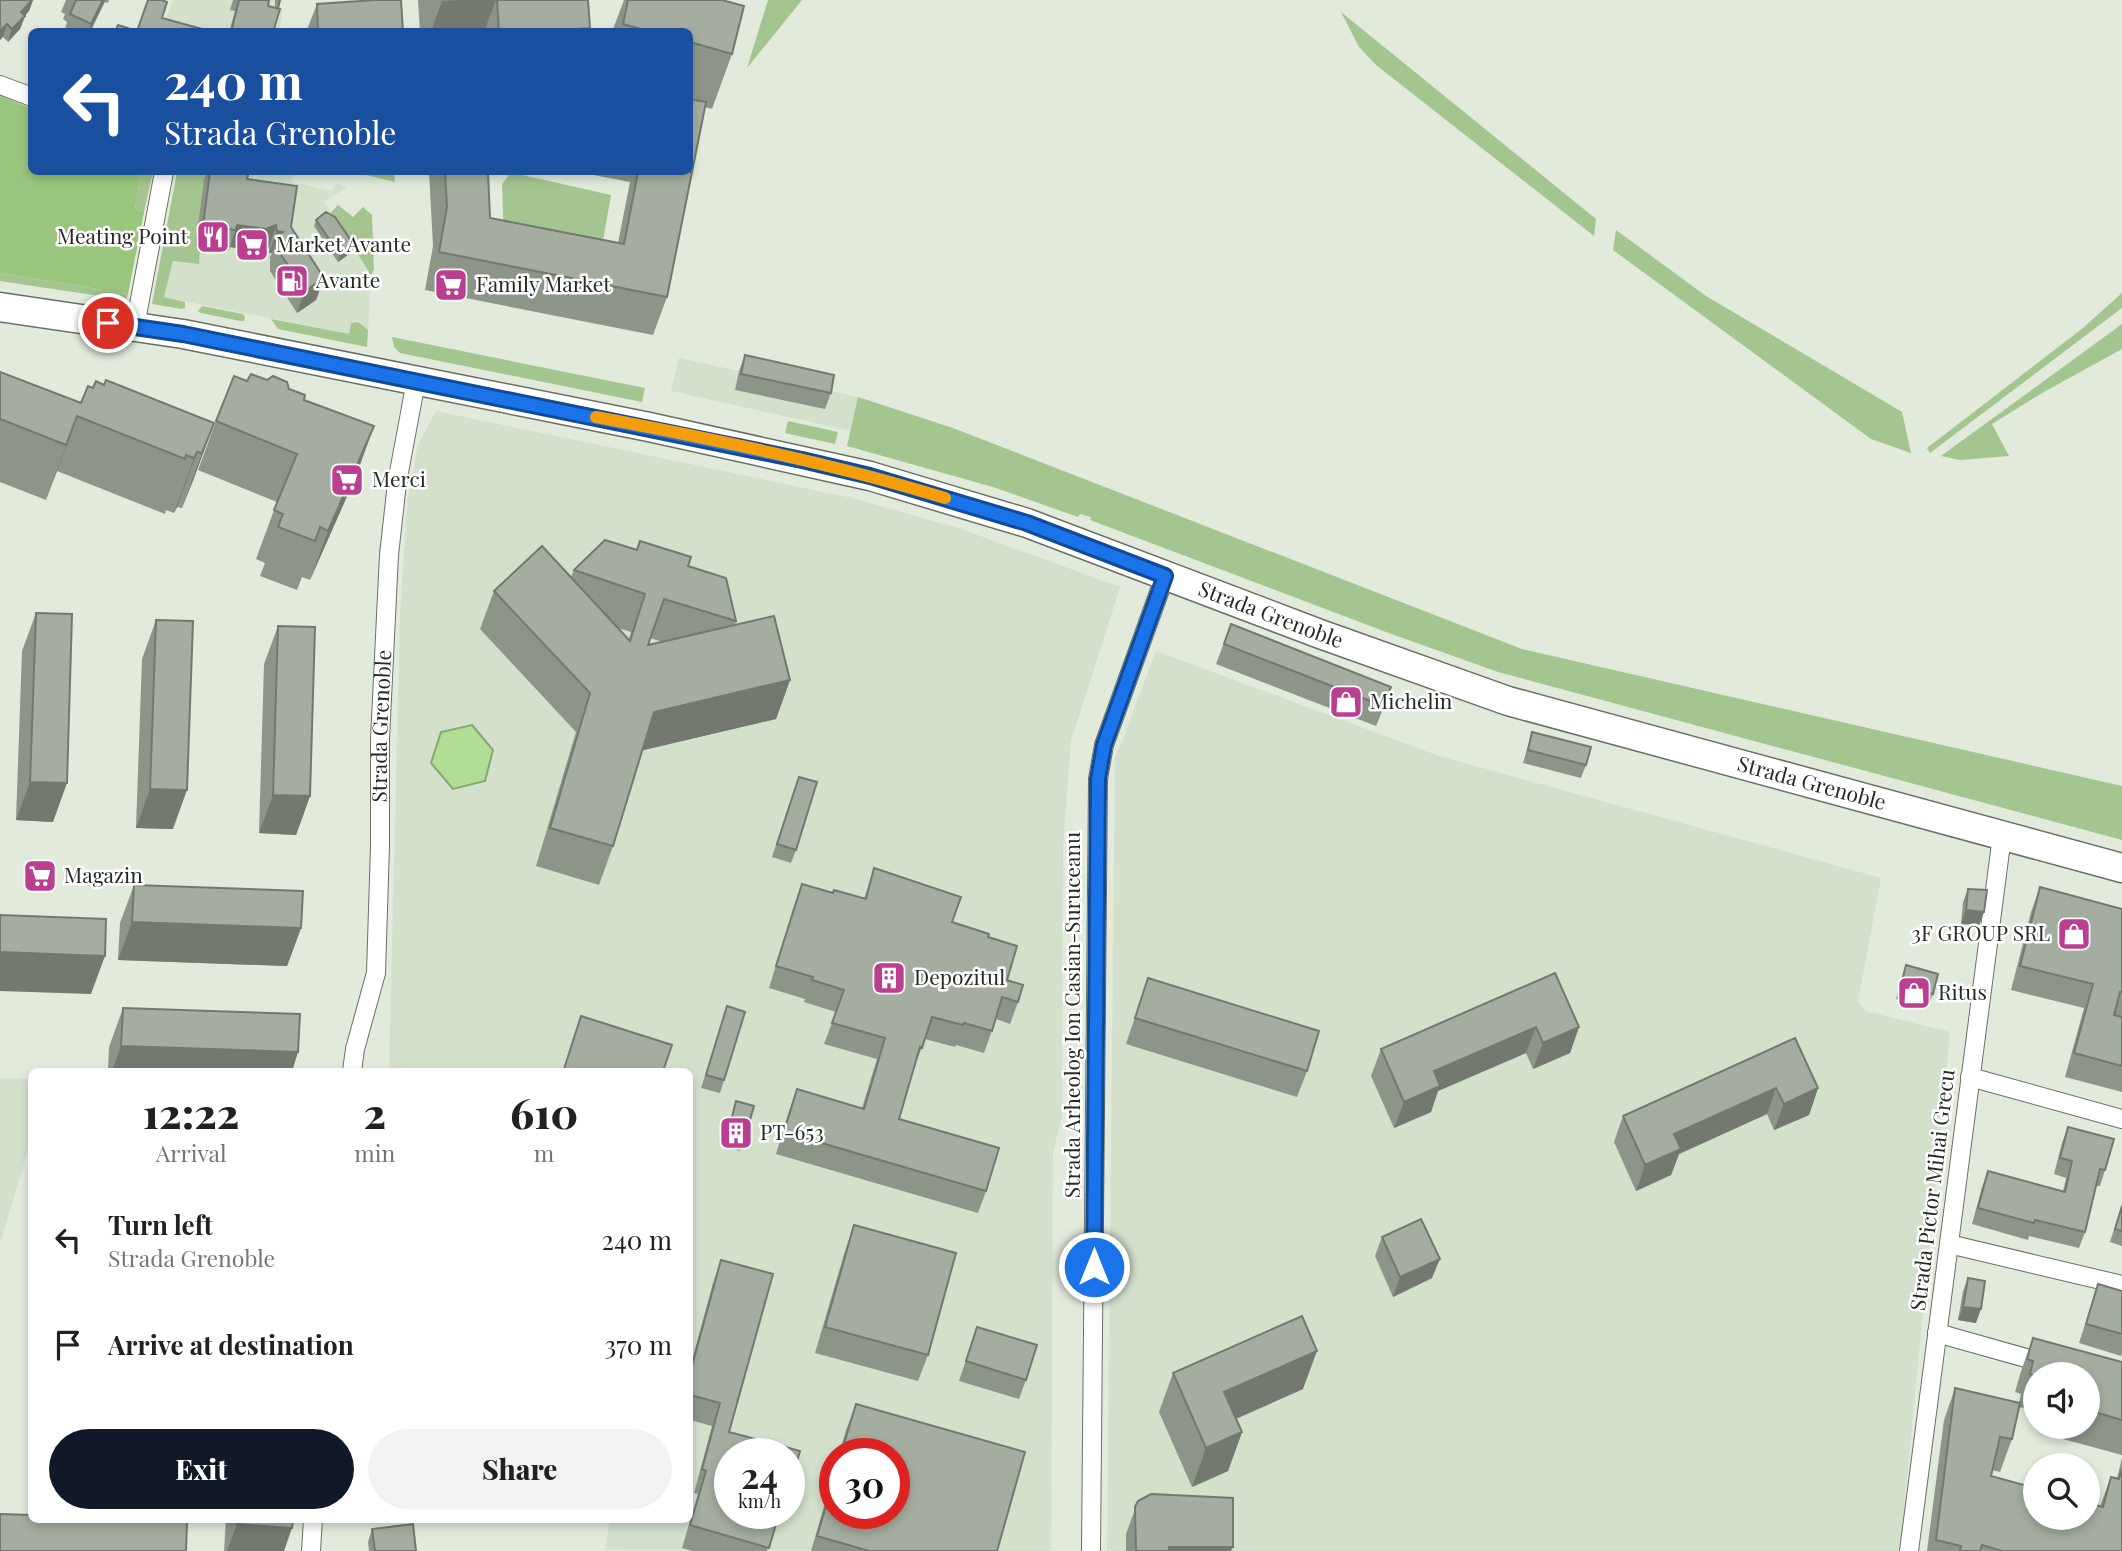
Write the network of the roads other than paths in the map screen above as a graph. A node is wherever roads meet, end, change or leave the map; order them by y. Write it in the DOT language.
graph roads {
  1 [pos="0,85"];
  2 [pos="28,96"];
  3 [pos="163,175"];
  4 [pos="0,306"];
  5 [pos="135,326"];
  6 [pos="416,381"];
  7 [pos="1165,576"];
  8 [pos="2002,835"];
  9 [pos="2122,868"];
  10 [pos="352,1068"];
  11 [pos="1970,1077"];
  12 [pos="2122,1119"];
  13 [pos="1949,1244"];
  14 [pos="2122,1285"];
  15 [pos="1937,1333"];
  16 [pos="2040,1362"];
  17 [pos="313,1523"];
  18 [pos="311,1551"];
  19 [pos="1091,1551"];
  20 [pos="1909,1551"];
  1 -- 2 [label="street"];
  3 -- 5 [label="street"];
  4 -- 5 [label="main road, Strada Grenoble"];
  5 -- 6 [label="main road, Strada Grenoble"];
  6 -- 7 [label="main road, Strada Grenoble"];
  6 -- 10 [label="street, Strada Grenoble"];
  7 -- 8 [label="main road, Strada Grenoble"];
  7 -- 19 [label="street, Strada Arheolog Ion Casian-Suruceanu"];
  8 -- 9 [label="main road, Strada Grenoble"];
  8 -- 11 [label="street, Strada Pictor Mihai Grecu"];
  11 -- 12 [label="street"];
  11 -- 13 [label="street, Strada Pictor Mihai Grecu"];
  13 -- 14 [label="street"];
  13 -- 15 [label="street, Strada Pictor Mihai Grecu"];
  15 -- 16 [label="street"];
  15 -- 20 [label="street, Strada Pictor Mihai Grecu"];
  17 -- 18 [label="street"];
}
